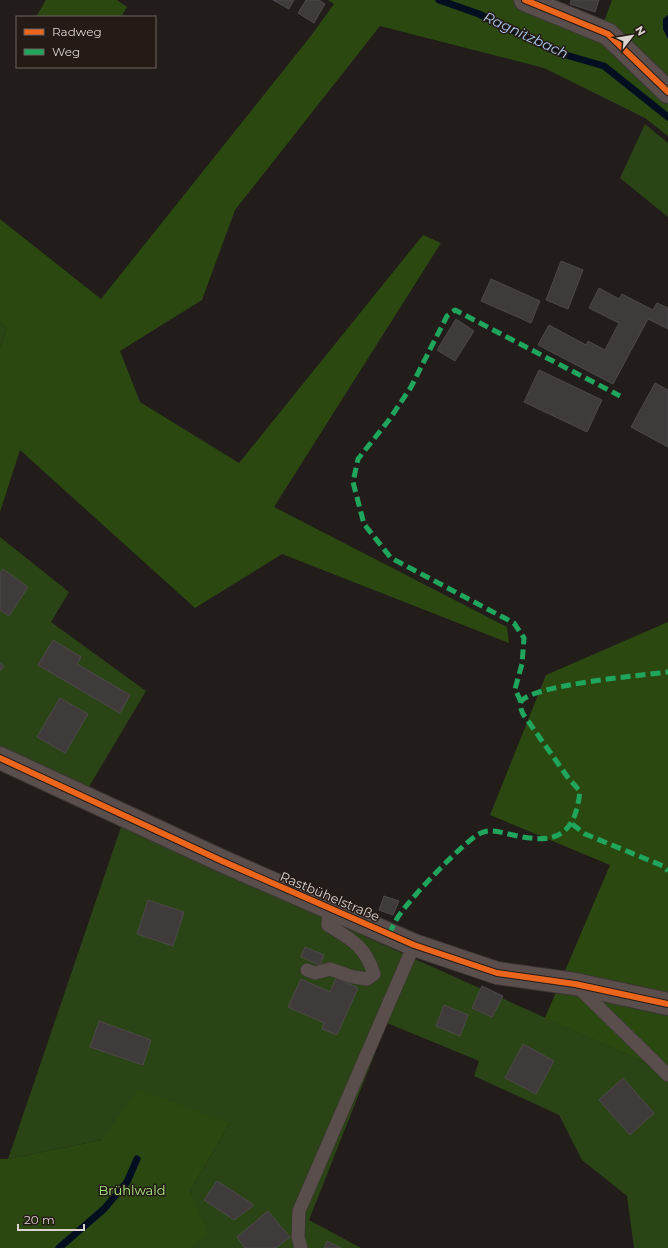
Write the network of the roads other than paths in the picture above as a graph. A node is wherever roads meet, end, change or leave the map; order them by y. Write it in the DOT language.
graph roads {
  1 [pos="525,0"];
  2 [pos="668,92"];
  3 [pos="0,758"];
  4 [pos="328,908"];
  5 [pos="414,945"];
  6 [pos="307,970"];
  7 [pos="575,984"];
  8 [pos="668,1004"];
  9 [pos="668,1075"];
  10 [pos="301,1248"];
  1 -- 2 [label="street"];
  3 -- 4 [label="street, Rastbühelstraße"];
  4 -- 5 [label="street, Rastbühelstraße"];
  4 -- 6 [label="lane"];
  5 -- 7 [label="street, Rastbühelstraße"];
  5 -- 10 [label="lane"];
  7 -- 8 [label="street, Rastbühelstraße"];
  7 -- 9 [label="lane"];
}
